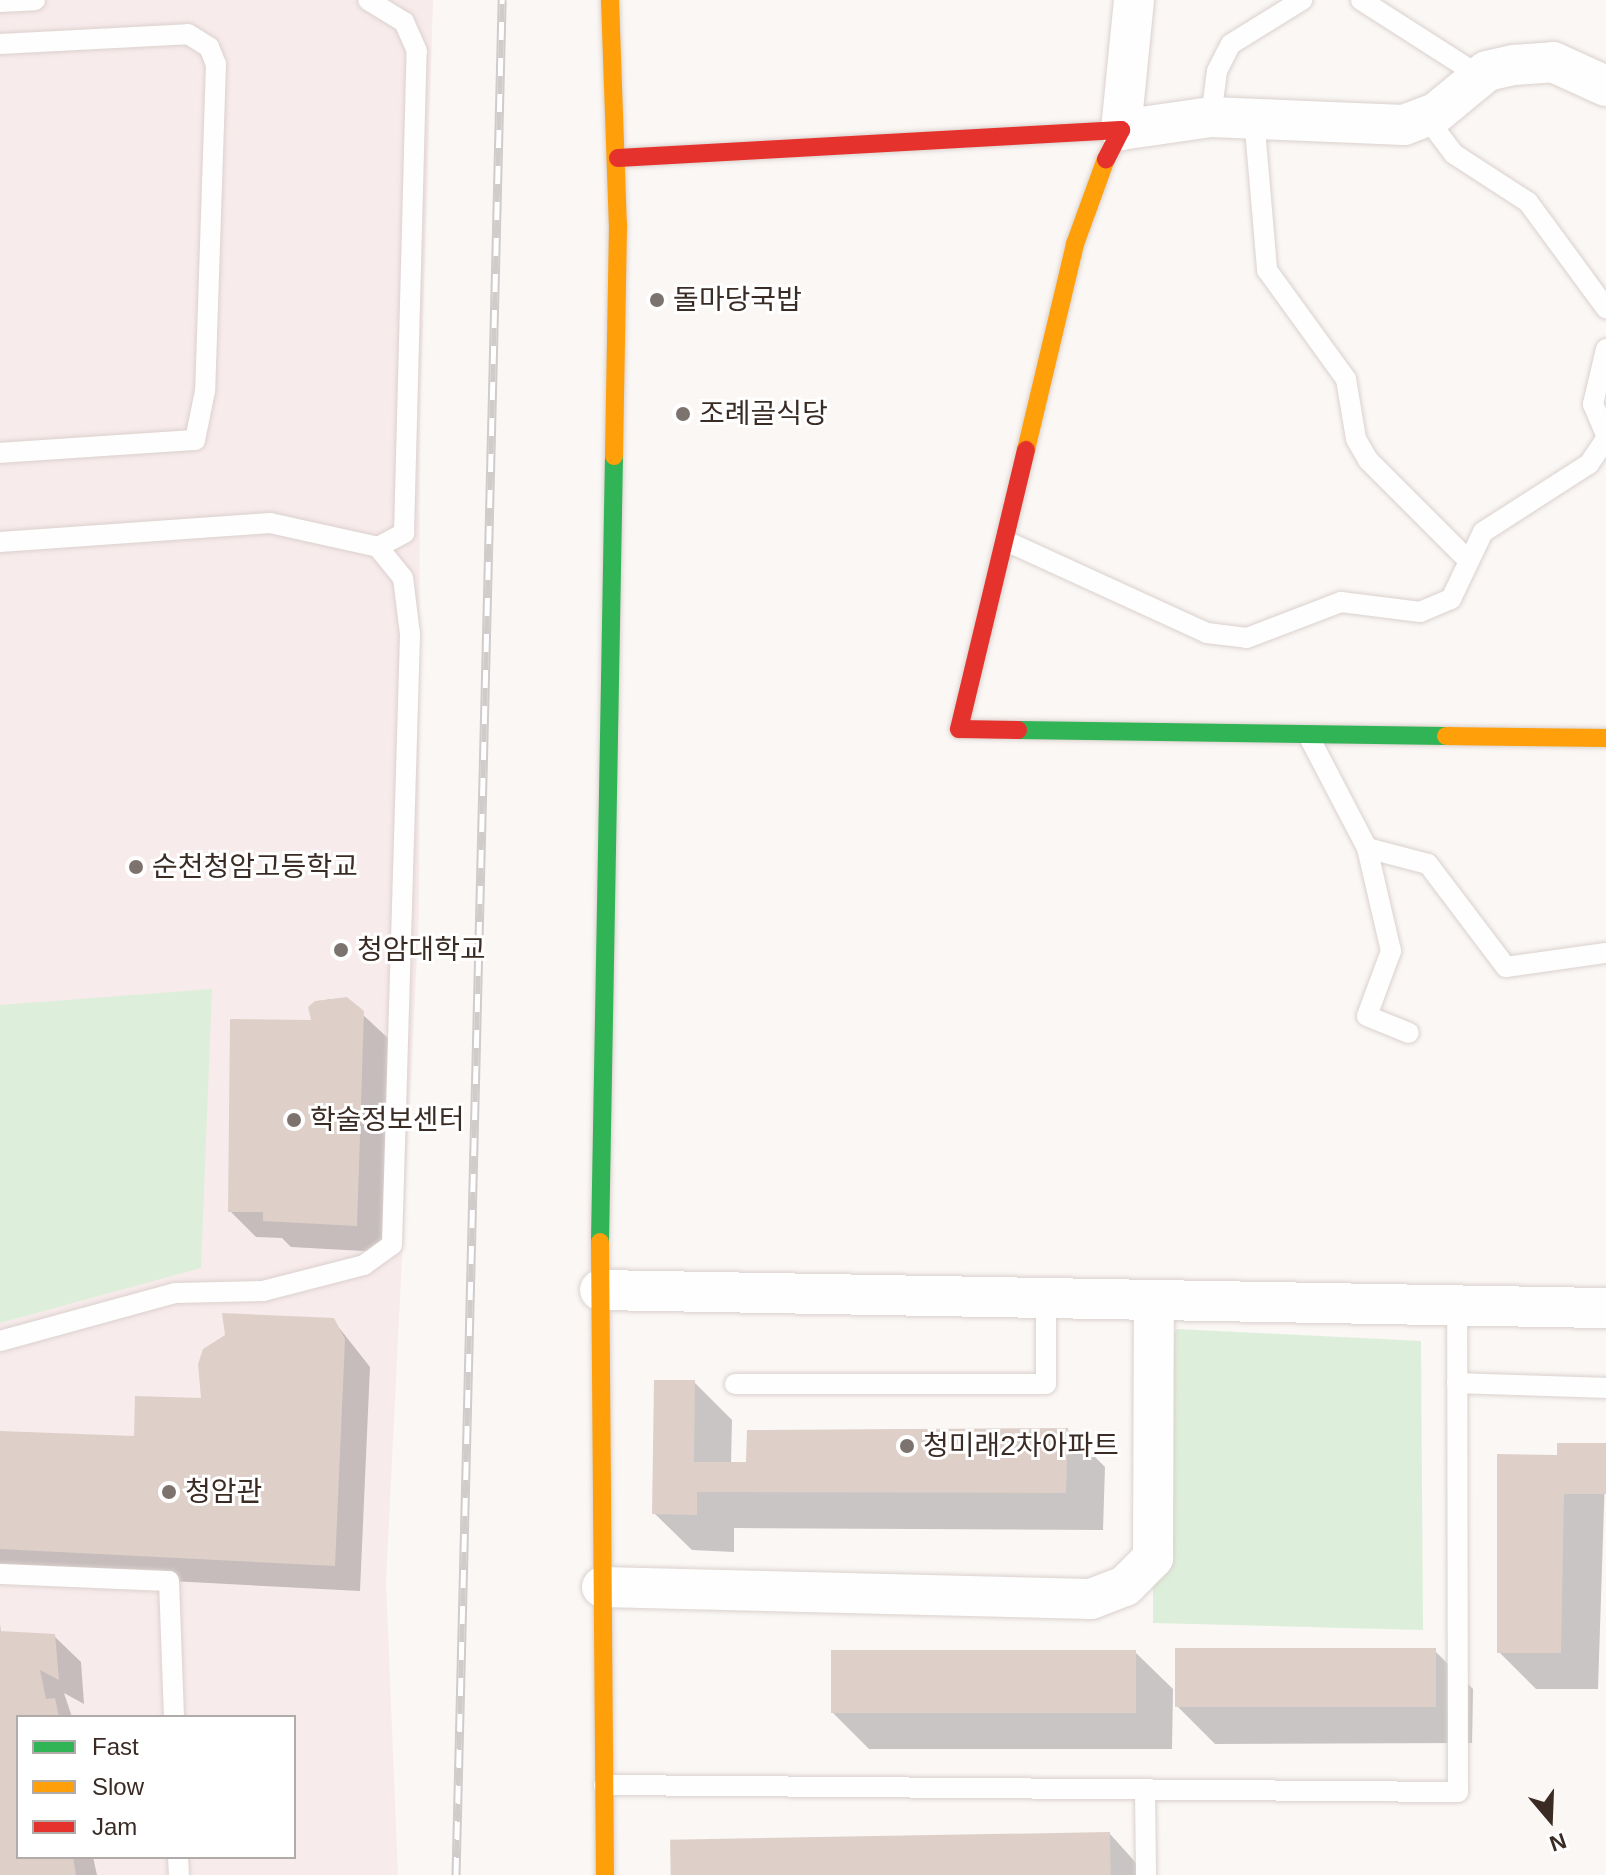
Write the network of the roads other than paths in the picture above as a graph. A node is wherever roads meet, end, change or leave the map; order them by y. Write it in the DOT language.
graph roads {
  1 [pos="35,0"];
  2 [pos="368,0"];
  3 [pos="610,0"];
  4 [pos="1134,0"];
  5 [pos="1302,0"];
  6 [pos="1361,0"];
  7 [pos="0,2"];
  8 [pos="0,44"];
  9 [pos="1480,76"];
  10 [pos="1606,86"];
  11 [pos="1211,117"];
  12 [pos="1254,117"];
  13 [pos="1426,117"];
  14 [pos="1121,130"];
  15 [pos="618,158"];
  16 [pos="1606,308"];
  17 [pos="1606,349"];
  18 [pos="1606,437"];
  19 [pos="0,453"];
  20 [pos="1006,541"];
  21 [pos="0,542"];
  22 [pos="378,547"];
  23 [pos="1467,559"];
  24 [pos="1308,735"];
  25 [pos="1606,738"];
  26 [pos="1367,848"];
  27 [pos="1606,953"];
  28 [pos="1409,1033"];
  29 [pos="600,1290"];
  30 [pos="1046,1301"];
  31 [pos="1154,1304"];
  32 [pos="1457,1307"];
  33 [pos="1606,1308"];
  34 [pos="0,1341"];
  35 [pos="1457,1383"];
  36 [pos="735,1384"];
  37 [pos="1606,1388"];
  38 [pos="0,1574"];
  39 [pos="602,1587"];
  40 [pos="174,1715"];
  41 [pos="604,1785"];
  42 [pos="1145,1790"];
  43 [pos="605,1875"];
  44 [pos="1146,1875"];
  1 -- 7 [label="lane"];
  2 -- 22 [label="lane"];
  3 -- 15 [label="street"];
  4 -- 14 [label="street"];
  5 -- 11 [label="lane"];
  6 -- 9 [label="lane"];
  8 -- 19 [label="lane"];
  9 -- 10 [label="street"];
  9 -- 13 [label="street"];
  11 -- 12 [label="street"];
  11 -- 14 [label="street"];
  12 -- 13 [label="street"];
  12 -- 23 [label="lane"];
  13 -- 16 [label="lane"];
  14 -- 15 [label="street"];
  14 -- 20 [label="street"];
  15 -- 29 [label="street"];
  17 -- 18 [label="lane"];
  18 -- 23 [label="lane"];
  20 -- 23 [label="lane"];
  20 -- 24 [label="street"];
  21 -- 22 [label="lane"];
  22 -- 34 [label="lane"];
  24 -- 25 [label="street"];
  24 -- 26 [label="lane"];
  26 -- 27 [label="lane"];
  26 -- 28 [label="lane"];
  29 -- 30 [label="street"];
  29 -- 39 [label="street"];
  30 -- 31 [label="street"];
  30 -- 36 [label="lane"];
  31 -- 32 [label="street"];
  31 -- 39 [label="street"];
  32 -- 33 [label="street"];
  32 -- 35 [label="lane"];
  35 -- 37 [label="lane"];
  35 -- 42 [label="lane"];
  38 -- 40 [label="lane"];
  39 -- 41 [label="street"];
  41 -- 42 [label="lane"];
  41 -- 43 [label="street"];
  42 -- 44 [label="lane"];
}
